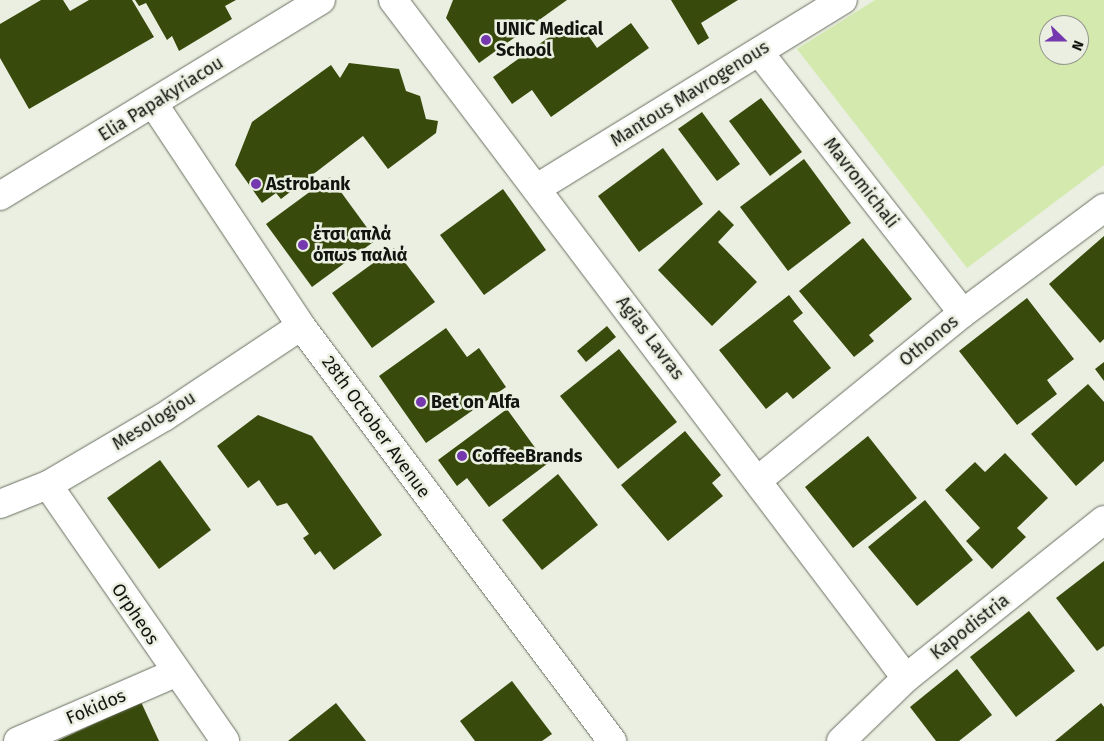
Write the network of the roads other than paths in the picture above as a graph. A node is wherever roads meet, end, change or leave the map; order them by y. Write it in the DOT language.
graph roads {
  1 [pos="321,0"];
  2 [pos="393,0"];
  3 [pos="843,0"];
  4 [pos="760,52"];
  5 [pos="153,103"];
  6 [pos="537,188"];
  7 [pos="0,196"];
  8 [pos="1104,208"];
  9 [pos="962,313"];
  10 [pos="301,326"];
  11 [pos="758,480"];
  12 [pos="48,484"];
  13 [pos="0,504"];
  14 [pos="1104,520"];
  15 [pos="175,673"];
  16 [pos="906,678"];
  17 [pos="18,741"];
  18 [pos="226,741"];
  19 [pos="612,741"];
  20 [pos="841,741"];
  1 -- 5 [label="street, Elia Papakyriacou"];
  2 -- 6 [label="street, Agias Lavras"];
  3 -- 4 [label="street, Mantous Mavrogenous"];
  4 -- 6 [label="street, Mantous Mavrogenous"];
  4 -- 9 [label="street, Mavromichali"];
  5 -- 7 [label="street, Elia Papakyriacou"];
  5 -- 10 [label="street, 28th October Avenue"];
  6 -- 11 [label="street, Agias Lavras"];
  8 -- 9 [label="street, Othonos"];
  9 -- 11 [label="street, Othonos"];
  10 -- 12 [label="street, Mesologiou"];
  10 -- 19 [label="street, 28th October Avenue"];
  11 -- 16 [label="street, Agias Lavras"];
  12 -- 13 [label="street, Mesologiou"];
  12 -- 15 [label="street, Orpheos"];
  14 -- 16 [label="street, Kapodistria"];
  15 -- 17 [label="street, Fokidos"];
  15 -- 18 [label="street, Orpheos"];
  16 -- 20 [label="street, Kapodistria"];
}
